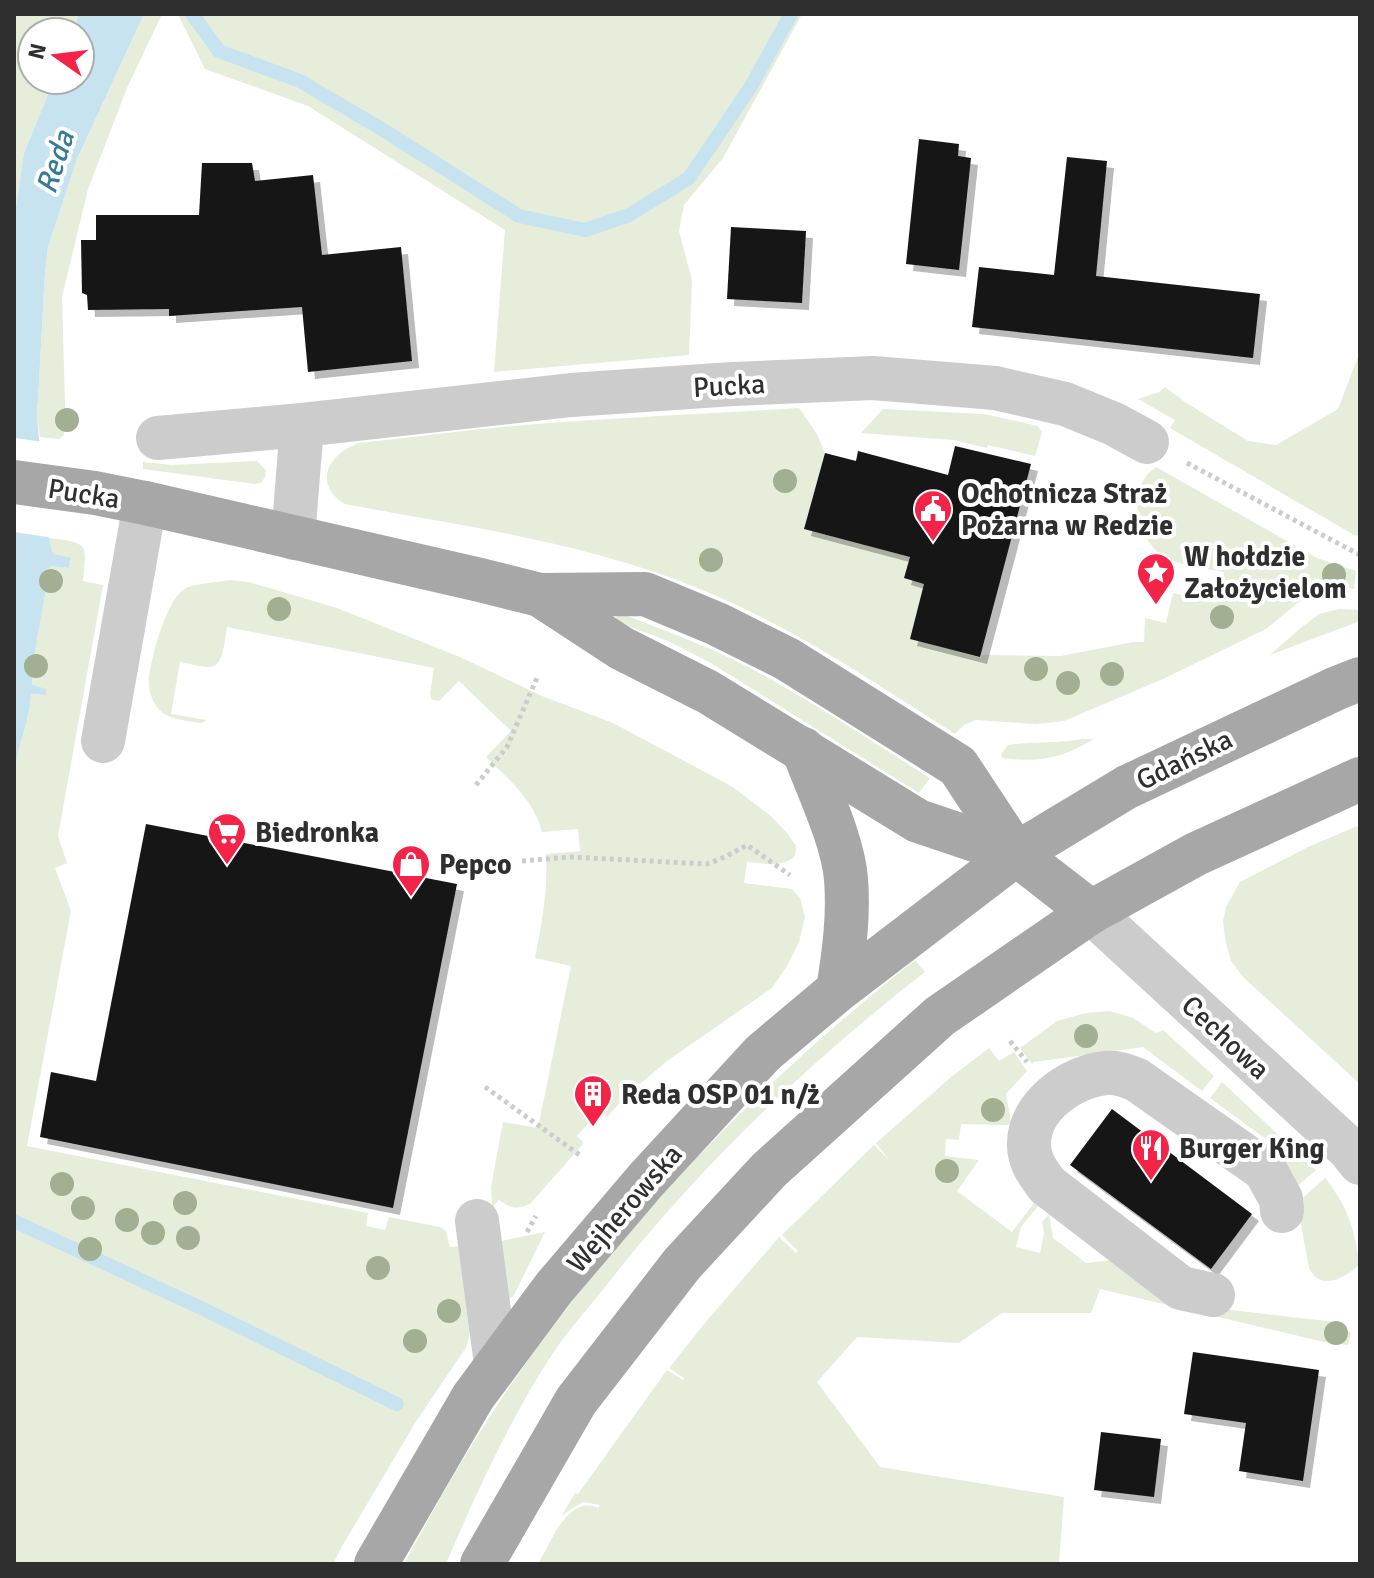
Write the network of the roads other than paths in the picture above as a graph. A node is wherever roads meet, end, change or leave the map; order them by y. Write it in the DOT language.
graph roads {
  1 [pos="302,425"];
  2 [pos="158,438"];
  3 [pos="1147,442"];
  4 [pos="14,482"];
  5 [pos="145,503"];
  6 [pos="293,538"];
  7 [pos="540,595"];
  8 [pos="1360,679"];
  9 [pos="103,741"];
  10 [pos="803,749"];
  11 [pos="1360,779"];
  12 [pos="1016,854"];
  13 [pos="1091,912"];
  14 [pos="838,990"];
  15 [pos="1360,1163"];
  16 [pos="1282,1211"];
  17 [pos="477,1221"];
  18 [pos="1213,1295"];
  19 [pos="496,1364"];
  20 [pos="376,1564"];
  21 [pos="482,1564"];
  1 -- 2 [label="street, Pucka"];
  1 -- 3 [label="street, Pucka"];
  1 -- 6 [label="street"];
  4 -- 5 [label="main road, Pucka"];
  5 -- 6 [label="main road, Pucka"];
  5 -- 9 [label="street"];
  6 -- 7 [label="main road, Pucka"];
  7 -- 10 [label="main road, Pucka"];
  7 -- 12 [label="main road, Pucka"];
  8 -- 12 [label="main road, Gdańska"];
  10 -- 12 [label="main road, Pucka"];
  10 -- 14 [label="main road"];
  11 -- 13 [label="main road"];
  12 -- 13 [label="main road, Pucka"];
  12 -- 14 [label="main road, Wejherowska"];
  13 -- 15 [label="street, Cechowa"];
  13 -- 21 [label="main road"];
  14 -- 19 [label="main road, Wejherowska"];
  16 -- 18 [label="street"];
  17 -- 19 [label="street"];
  19 -- 20 [label="main road, Wejherowska"];
}
